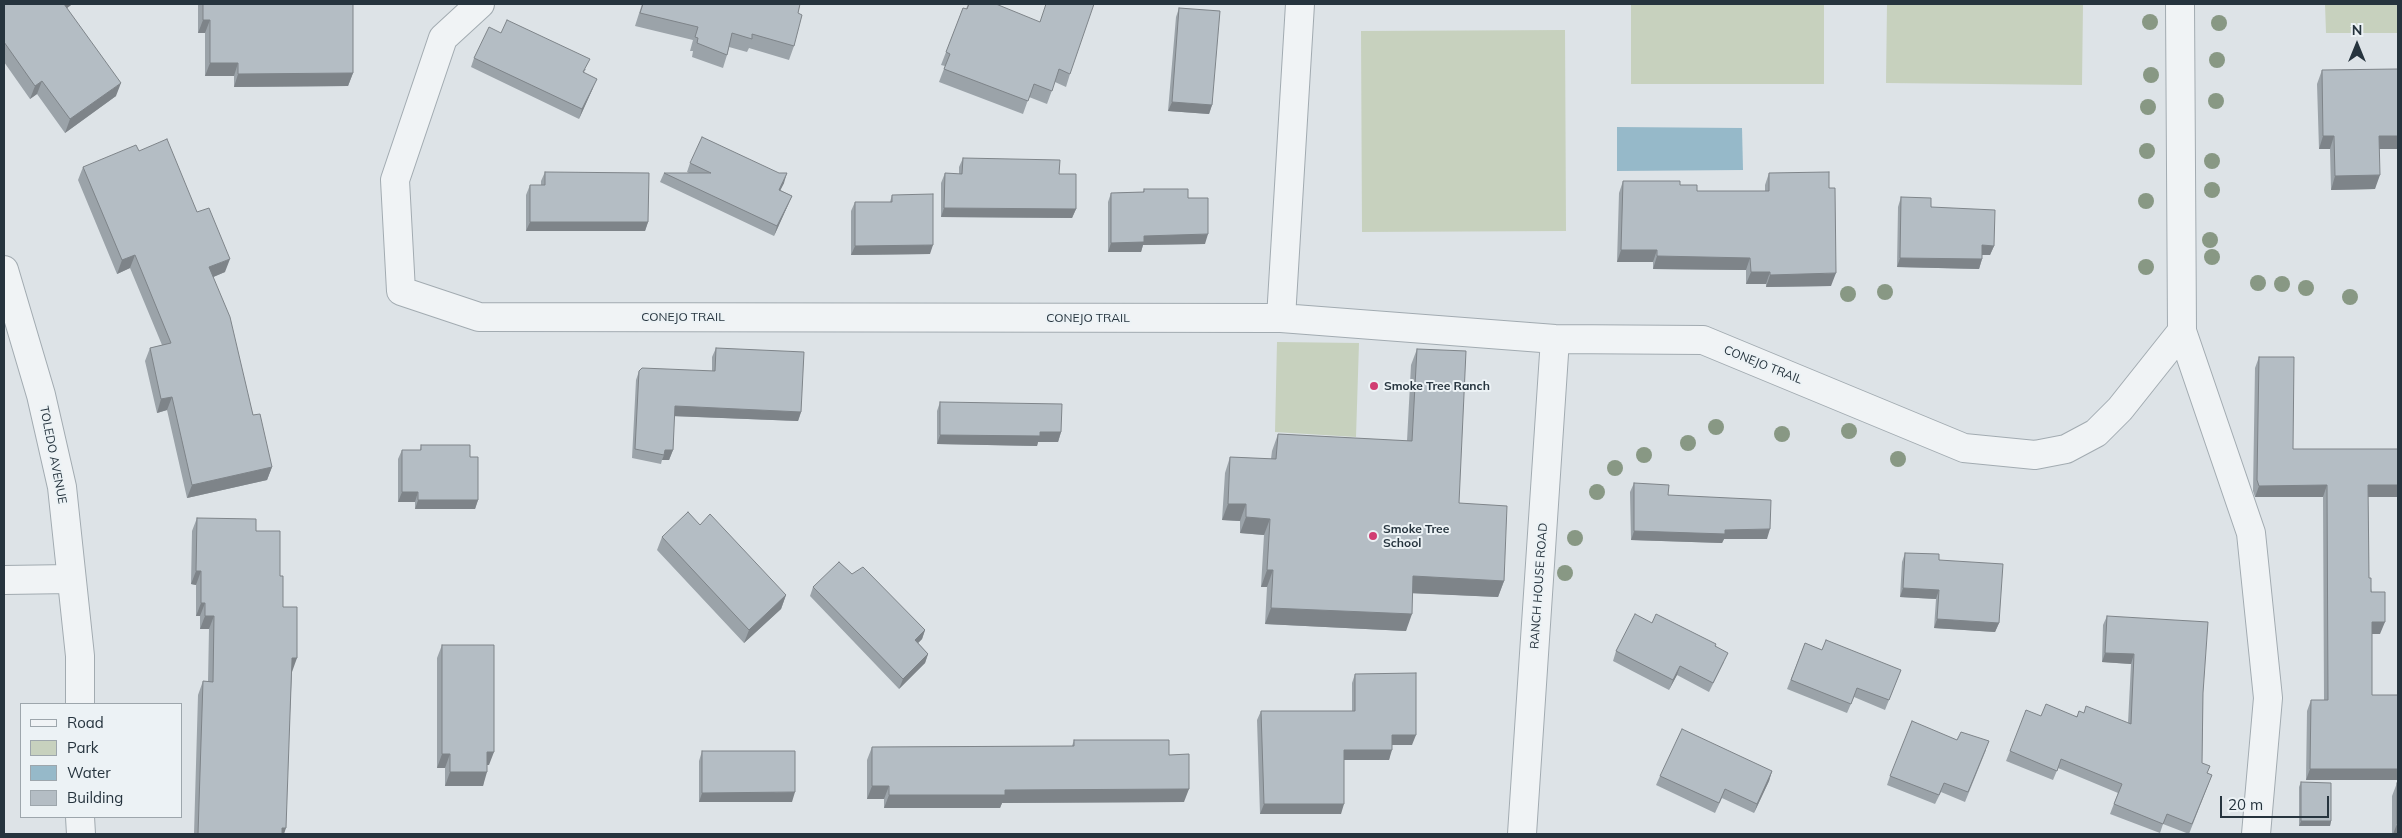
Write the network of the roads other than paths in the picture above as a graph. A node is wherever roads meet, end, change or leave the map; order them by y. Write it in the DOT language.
graph roads {
  1 [pos="480,4"];
  2 [pos="1300,4"];
  3 [pos="2180,4"];
  4 [pos="4,270"];
  5 [pos="1281,318"];
  6 [pos="2182,331"];
  7 [pos="1555,339"];
  8 [pos="71,579"];
  9 [pos="4,580"];
  10 [pos="80,703"];
  11 [pos="80,818"];
  12 [pos="81,834"];
  13 [pos="1522,834"];
  14 [pos="2256,834"];
  1 -- 5 [label="street, CONEJO TRAIL"];
  2 -- 5 [label="street"];
  3 -- 6 [label="street"];
  4 -- 8 [label="street, TOLEDO AVENUE"];
  5 -- 7 [label="street, CONEJO TRAIL"];
  6 -- 7 [label="street, CONEJO TRAIL"];
  6 -- 14 [label="street"];
  7 -- 13 [label="street, RANCH HOUSE ROAD"];
  8 -- 9 [label="street"];
  8 -- 10 [label="street, TOLEDO AVENUE"];
  11 -- 12 [label="street"];
}
